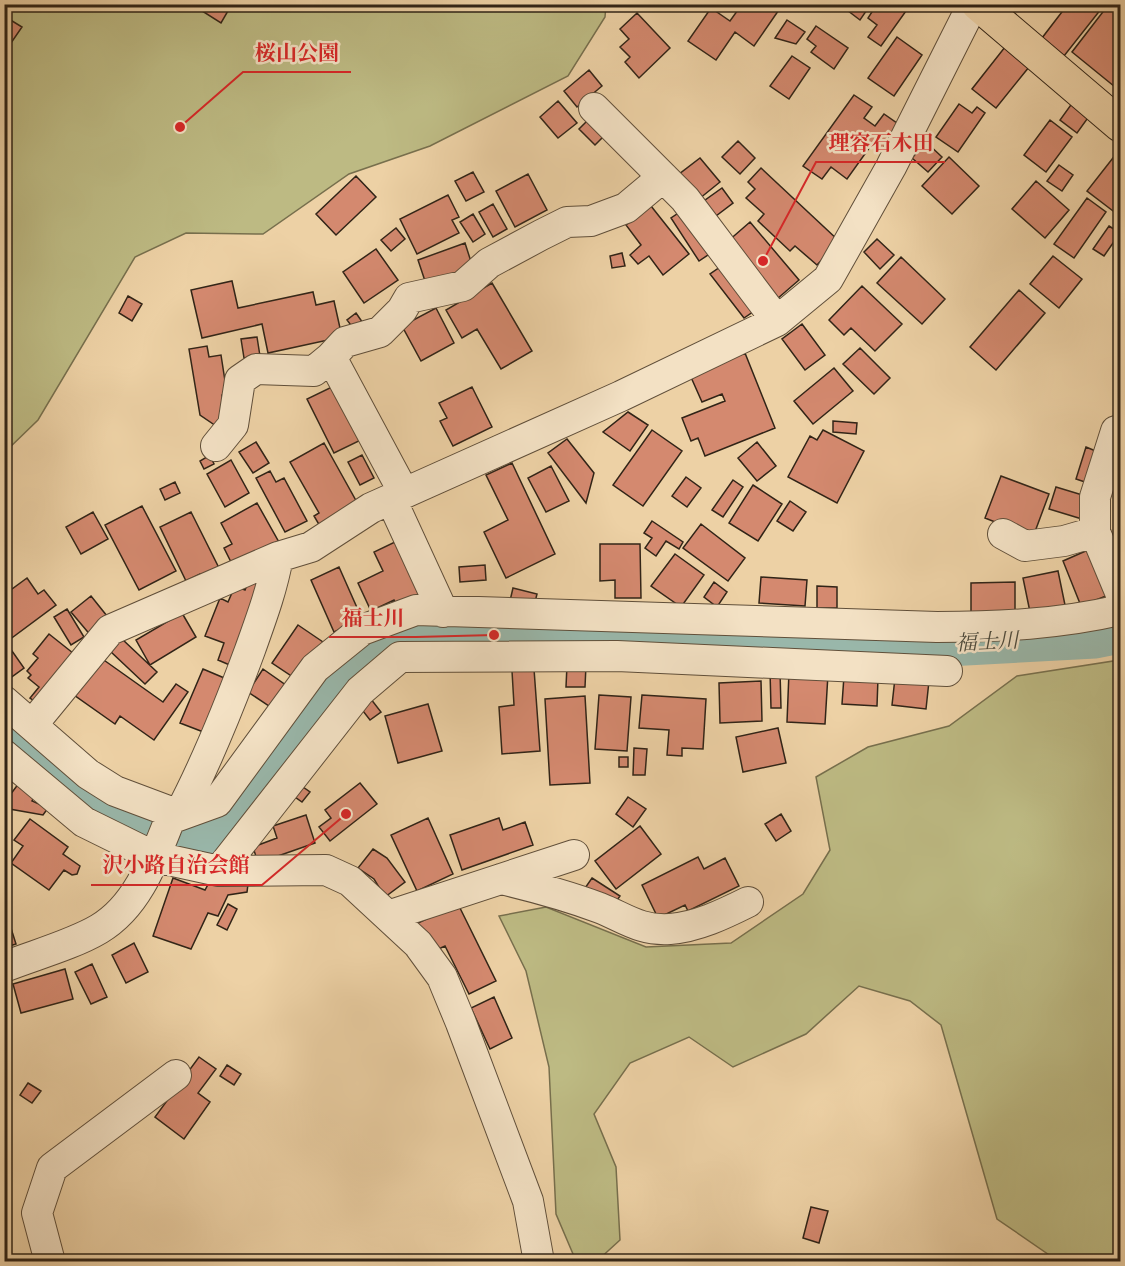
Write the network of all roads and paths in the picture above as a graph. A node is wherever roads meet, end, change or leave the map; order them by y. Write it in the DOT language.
graph roads {
  1 [pos="973,4"];
  2 [pos="978,4"];
  3 [pos="594,108"];
  4 [pos="1120,125"];
  5 [pos="663,177"];
  6 [pos="777,321"];
  7 [pos="332,357"];
  8 [pos="1116,431"];
  9 [pos="216,446"];
  10 [pos="398,496"];
  11 [pos="1095,532"];
  12 [pos="1003,534"];
  13 [pos="278,557"];
  14 [pos="1120,592"];
  15 [pos="1120,610"];
  16 [pos="443,612"];
  17 [pos="947,671"];
  18 [pos="4,701"];
  19 [pos="32,725"];
  20 [pos="4,755"];
  21 [pos="166,834"];
  22 [pos="574,855"];
  23 [pos="219,871"];
  24 [pos="501,879"];
  25 [pos="748,902"];
  26 [pos="388,916"];
  27 [pos="4,967"];
  28 [pos="176,1075"];
  29 [pos="50,1262"];
  30 [pos="539,1262"];
  1 -- 6 [label="street"];
  2 -- 4 [label="main road"];
  3 -- 5 [label="street"];
  5 -- 6 [label="street"];
  5 -- 7 [label="street"];
  6 -- 10 [label="street"];
  7 -- 9 [label="street"];
  7 -- 10 [label="street"];
  8 -- 11 [label="street"];
  10 -- 13 [label="street"];
  10 -- 16 [label="street"];
  11 -- 12 [label="street"];
  11 -- 14 [label="street"];
  13 -- 19 [label="street"];
  13 -- 21 [label="street"];
  15 -- 16 [label="street"];
  16 -- 21 [label="street"];
  17 -- 23 [label="street"];
  18 -- 19 [label="street"];
  19 -- 21 [label="street"];
  20 -- 21 [label="street"];
  21 -- 23 [label="street"];
  21 -- 27 [label="street"];
  22 -- 24 [label="street"];
  23 -- 26 [label="street"];
  24 -- 25 [label="street"];
  24 -- 26 [label="street"];
  26 -- 30 [label="street"];
  28 -- 29 [label="street"];
}
